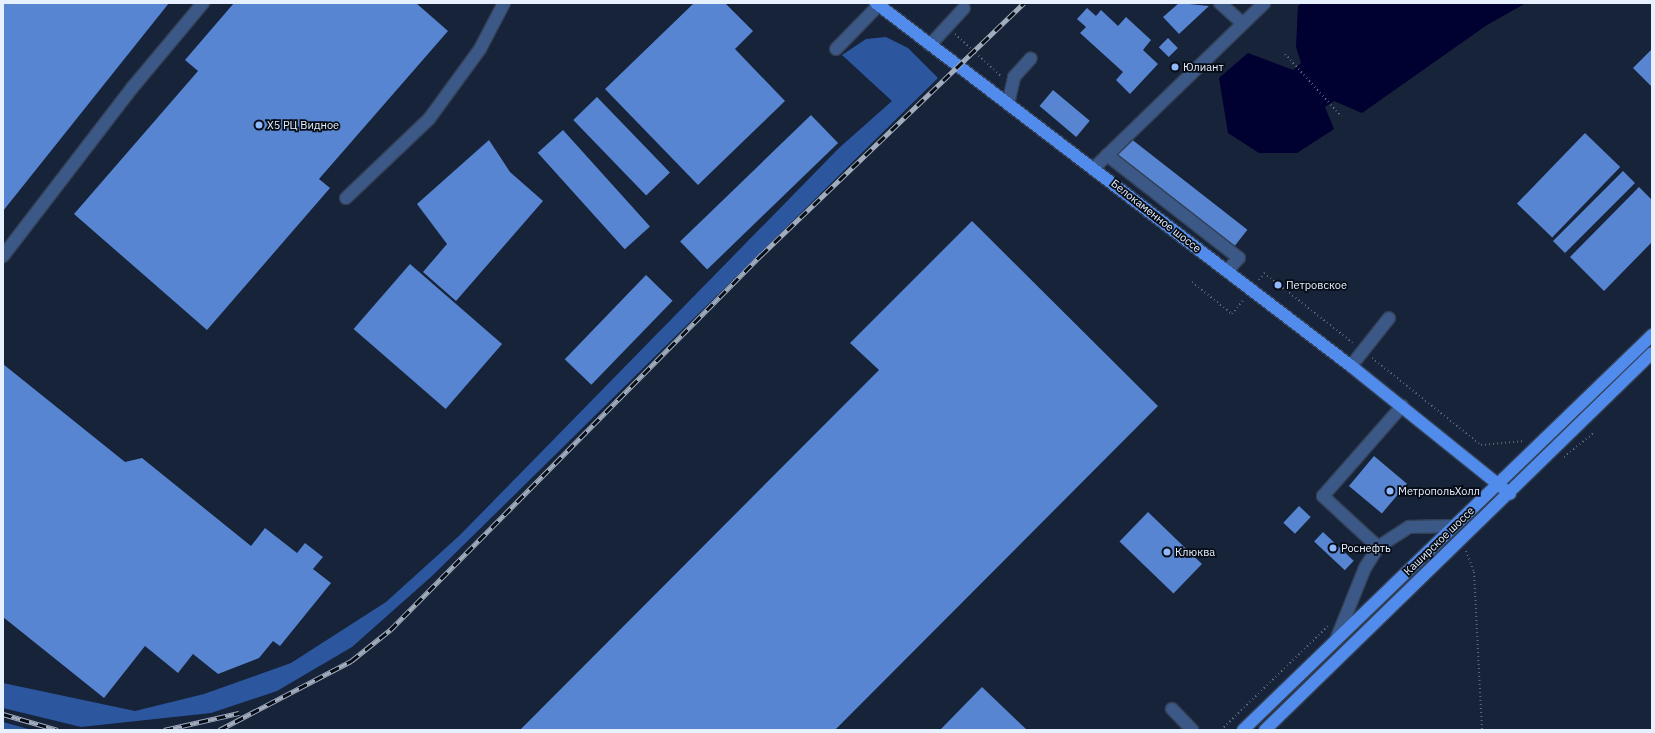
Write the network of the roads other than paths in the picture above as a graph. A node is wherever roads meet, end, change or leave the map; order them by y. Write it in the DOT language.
graph roads {
  1 [pos="203,3"];
  2 [pos="504,3"];
  3 [pos="1220,3"];
  4 [pos="1264,3"];
  5 [pos="877,4"];
  6 [pos="964,8"];
  7 [pos="1242,23"];
  8 [pos="930,45"];
  9 [pos="836,49"];
  10 [pos="1030,58"];
  11 [pos="1008,104"];
  12 [pos="1107,155"];
  13 [pos="1094,168"];
  14 [pos="346,198"];
  15 [pos="3,256"];
  16 [pos="1227,270"];
  17 [pos="1388,318"];
  18 [pos="1652,335"];
  19 [pos="1652,353"];
  20 [pos="1351,366"];
  21 [pos="1402,406"];
  22 [pos="1499,485"];
  23 [pos="1510,494"];
  24 [pos="1454,526"];
  25 [pos="1378,547"];
  26 [pos="1336,640"];
  27 [pos="1172,709"];
  28 [pos="1192,730"];
  29 [pos="1243,730"];
  30 [pos="1265,730"];
  1 -- 15 [label="lane"];
  2 -- 14 [label="lane"];
  3 -- 7 [label="lane"];
  4 -- 7 [label="lane"];
  5 -- 8 [label="main road, Белокаменное шоссе"];
  5 -- 9 [label="lane"];
  6 -- 8 [label="lane"];
  7 -- 12 [label="lane"];
  8 -- 11 [label="main road, Белокаменное шоссе"];
  10 -- 11 [label="lane"];
  11 -- 13 [label="main road, Белокаменное шоссе"];
  12 -- 13 [label="lane"];
  12 -- 16 [label="lane"];
  13 -- 16 [label="main road, Белокаменное шоссе"];
  16 -- 20 [label="main road, Белокаменное шоссе"];
  17 -- 20 [label="lane"];
  18 -- 22 [label="main road, Каширское шоссе"];
  19 -- 23 [label="main road, Каширское шоссе"];
  20 -- 21 [label="main road, Белокаменное шоссе"];
  21 -- 22 [label="main road, Белокаменное шоссе"];
  21 -- 25 [label="lane"];
  22 -- 23 [label="main road, Белокаменное шоссе"];
  22 -- 24 [label="main road, Каширское шоссе"];
  23 -- 30 [label="main road, Каширское шоссе"];
  24 -- 25 [label="lane"];
  24 -- 26 [label="main road, Каширское шоссе"];
  25 -- 26 [label="lane"];
  26 -- 29 [label="main road, Каширское шоссе"];
  27 -- 28 [label="lane"];
}
